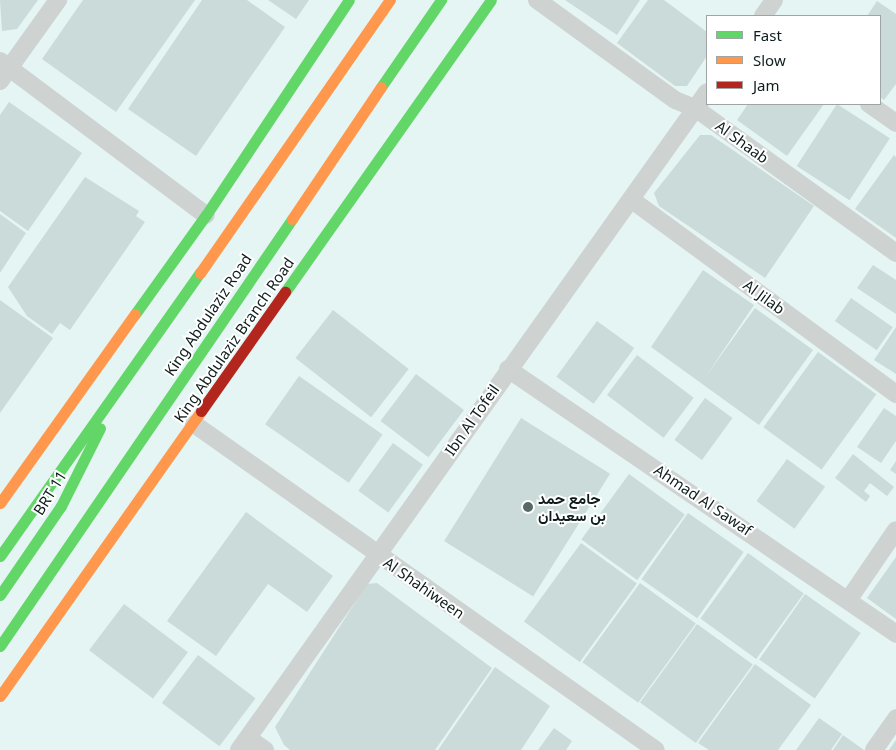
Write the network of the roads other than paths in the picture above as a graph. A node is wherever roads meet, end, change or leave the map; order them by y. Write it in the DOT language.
graph roads {
  1 [pos="58,0"];
  2 [pos="349,0"];
  3 [pos="390,0"];
  4 [pos="441,0"];
  5 [pos="491,0"];
  6 [pos="538,0"];
  7 [pos="774,0"];
  8 [pos="764,15"];
  9 [pos="3,70"];
  10 [pos="706,93"];
  11 [pos="870,105"];
  12 [pos="695,108"];
  13 [pos="896,123"];
  14 [pos="632,200"];
  15 [pos="206,215"];
  16 [pos="896,252"];
  17 [pos="508,369"];
  18 [pos="896,394"];
  19 [pos="112,400"];
  20 [pos="194,424"];
  21 [pos="0,503"];
  22 [pos="89,517"];
  23 [pos="64,530"];
  24 [pos="896,530"];
  25 [pos="53,540"];
  26 [pos="0,556"];
  27 [pos="377,556"];
  28 [pos="0,595"];
  29 [pos="849,599"];
  30 [pos="5,607"];
  31 [pos="896,634"];
  32 [pos="0,646"];
  33 [pos="0,696"];
  34 [pos="896,718"];
  35 [pos="243,744"];
  36 [pos="264,750"];
  37 [pos="656,750"];
  38 [pos="874,750"];
  1 -- 9 [label="street"];
  2 -- 15 [label="main road"];
  3 -- 19 [label="main road, King Abdulaziz Road"];
  4 -- 22 [label="main road, King Abdulaziz Road"];
  5 -- 20 [label="main road, King Abdulaziz Branch Road"];
  6 -- 12 [label="street, Al Shaab"];
  7 -- 8 [label="street"];
  9 -- 15 [label="street"];
  10 -- 12 [label="street, Ibn Al Tofeil"];
  11 -- 13 [label="street"];
  12 -- 14 [label="street, Ibn Al Tofeil"];
  12 -- 16 [label="street, Al Shaab"];
  14 -- 17 [label="street, Ibn Al Tofeil"];
  14 -- 18 [label="street, Al Jilab"];
  15 -- 21 [label="main road"];
  17 -- 27 [label="street, Ibn Al Tofeil"];
  17 -- 29 [label="street, Ahmad Al Sawaf"];
  19 -- 26 [label="main road, King Abdulaziz Road"];
  19 -- 28 [label="main road, BRT 11"];
  20 -- 27 [label="street, Al Shahiween"];
  20 -- 33 [label="main road, King Abdulaziz Branch Road"];
  22 -- 23 [label="main road"];
  22 -- 32 [label="main road, King Abdulaziz Road"];
  24 -- 29 [label="street"];
  25 -- 30 [label="main road"];
  27 -- 35 [label="street, Ibn Al Tofeil"];
  27 -- 37 [label="street, Al Shahiween"];
  29 -- 31 [label="street, Ahmad Al Sawaf"];
  34 -- 38 [label="street"];
  35 -- 36 [label="street"];
}
